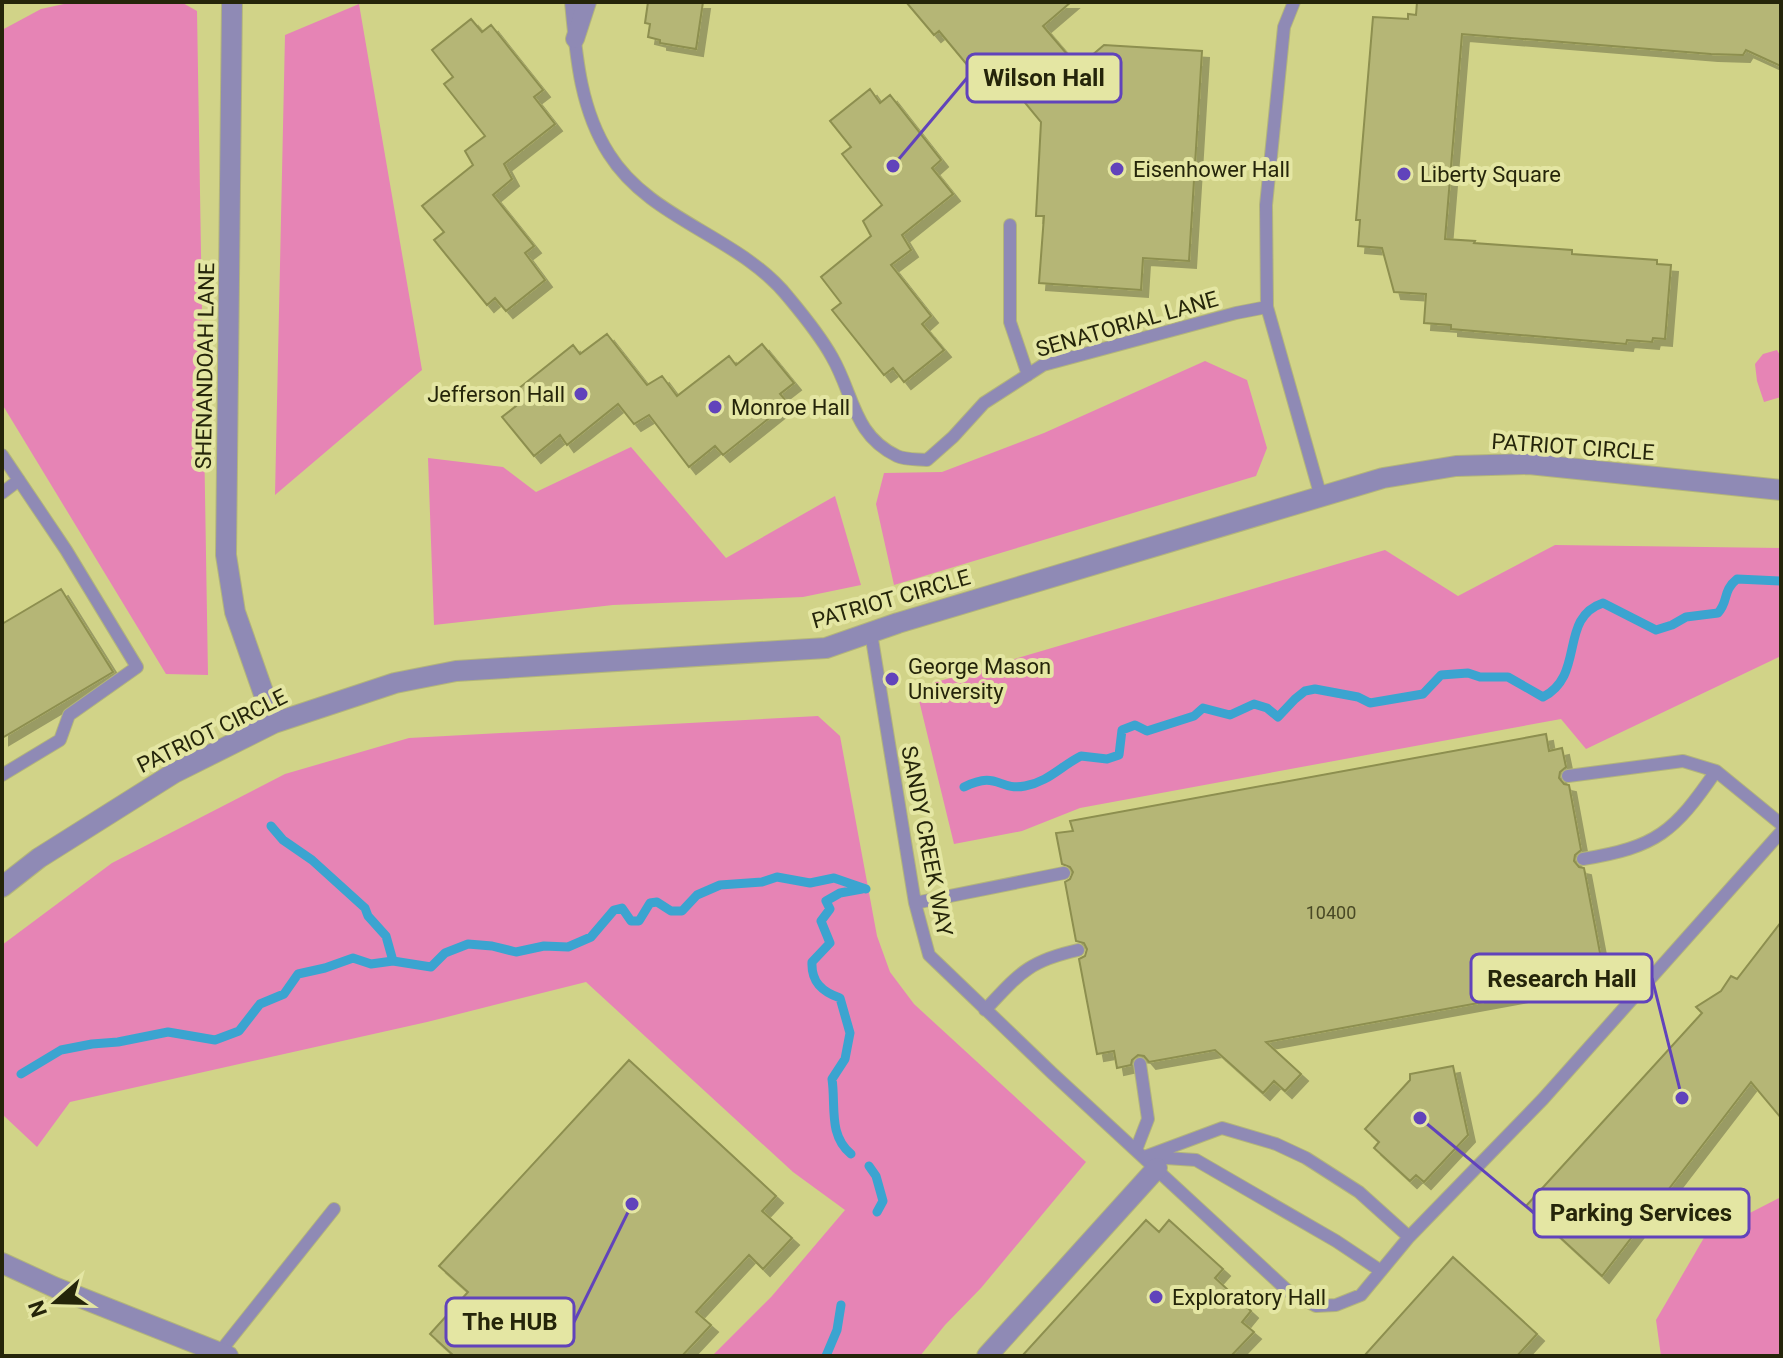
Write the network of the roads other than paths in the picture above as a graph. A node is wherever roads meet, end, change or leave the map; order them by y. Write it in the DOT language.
graph roads {
  1 [pos="232,2"];
  2 [pos="571,2"];
  3 [pos="587,2"];
  4 [pos="1294,2"];
  5 [pos="575,39"];
  6 [pos="1010,225"];
  7 [pos="1267,307"];
  8 [pos="1028,375"];
  9 [pos="2,455"];
  10 [pos="19,480"];
  11 [pos="1781,490"];
  12 [pos="2,493"];
  13 [pos="1321,497"];
  14 [pos="871,633"];
  15 [pos="274,723"];
  16 [pos="1716,771"];
  17 [pos="2,775"];
  18 [pos="1568,776"];
  19 [pos="1781,824"];
  20 [pos="1781,832"];
  21 [pos="1583,859"];
  22 [pos="1064,873"];
  23 [pos="2,887"];
  24 [pos="915,903"];
  25 [pos="1078,950"];
  26 [pos="985,1010"];
  27 [pos="1140,1064"];
  28 [pos="1145,1158"];
  29 [pos="334,1209"];
  30 [pos="1409,1237"];
  31 [pos="2,1263"];
  32 [pos="1381,1271"];
  33 [pos="224,1354"];
  34 [pos="987,1356"];
  1 -- 15 [label="street, SHENANDOAH LANE"];
  2 -- 5 [label="lane, SENATORIAL LANE"];
  3 -- 5 [label="street"];
  4 -- 7 [label="lane"];
  5 -- 8 [label="lane, SENATORIAL LANE"];
  6 -- 8 [label="lane"];
  7 -- 8 [label="lane, SENATORIAL LANE"];
  7 -- 13 [label="lane"];
  9 -- 10 [label="lane"];
  10 -- 12 [label="lane"];
  10 -- 17 [label="lane"];
  11 -- 13 [label="street, PATRIOT CIRCLE"];
  13 -- 14 [label="street, PATRIOT CIRCLE"];
  14 -- 15 [label="street, PATRIOT CIRCLE"];
  14 -- 24 [label="lane, SANDY CREEK WAY"];
  15 -- 23 [label="street, PATRIOT CIRCLE"];
  16 -- 18 [label="lane"];
  16 -- 19 [label="lane"];
  16 -- 21 [label="lane"];
  20 -- 30 [label="lane"];
  22 -- 24 [label="lane"];
  24 -- 26 [label="lane, SANDY CREEK WAY"];
  25 -- 26 [label="lane"];
  26 -- 28 [label="lane, SANDY CREEK WAY"];
  27 -- 28 [label="lane"];
  28 -- 30 [label="lane"];
  28 -- 32 [label="lane"];
  28 -- 32 [label="lane, SANDY CREEK WAY"];
  28 -- 34 [label="street"];
  29 -- 33 [label="lane"];
  30 -- 32 [label="lane"];
  31 -- 33 [label="street"];
}
